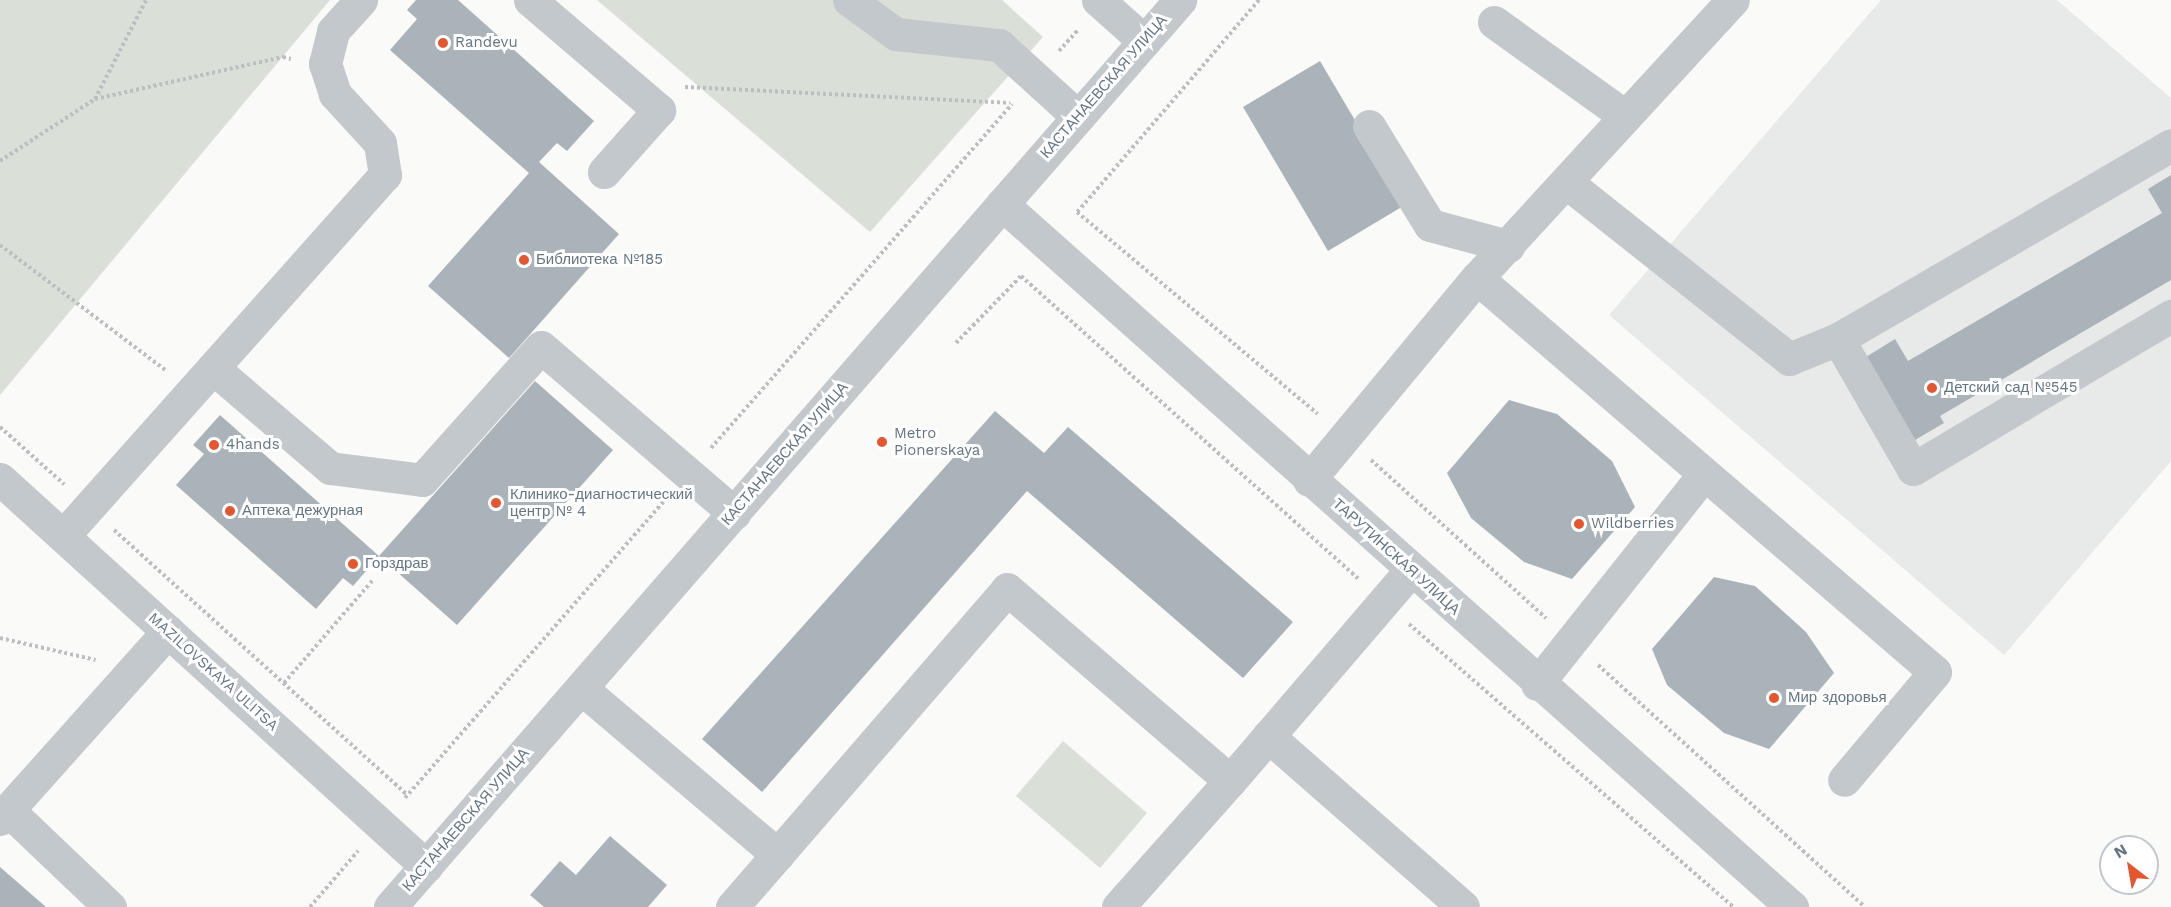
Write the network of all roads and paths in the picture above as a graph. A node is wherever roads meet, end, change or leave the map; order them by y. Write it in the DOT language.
graph roads {
  1 [pos="146,0"];
  2 [pos="361,0"];
  3 [pos="530,0"];
  4 [pos="849,0"];
  5 [pos="1098,0"];
  6 [pos="1180,0"];
  7 [pos="1259,0"];
  8 [pos="1733,0"];
  9 [pos="1494,22"];
  10 [pos="1144,40"];
  11 [pos="325,64"];
  12 [pos="631,84"];
  13 [pos="95,99"];
  14 [pos="1013,103"];
  15 [pos="1077,117"];
  16 [pos="1625,117"];
  17 [pos="1369,126"];
  18 [pos="2171,145"];
  19 [pos="0,161"];
  20 [pos="604,172"];
  21 [pos="1566,182"];
  22 [pos="1002,204"];
  23 [pos="0,245"];
  24 [pos="1508,246"];
  25 [pos="1477,279"];
  26 [pos="2171,316"];
  27 [pos="1838,339"];
  28 [pos="956,343"];
  29 [pos="203,379"];
  30 [pos="0,427"];
  31 [pos="1343,436"];
  32 [pos="1704,474"];
  33 [pos="0,479"];
  34 [pos="1309,480"];
  35 [pos="89,507"];
  36 [pos="734,513"];
  37 [pos="63,536"];
  38 [pos="1411,570"];
  39 [pos="372,581"];
  40 [pos="1384,602"];
  41 [pos="168,631"];
  42 [pos="0,639"];
  43 [pos="1572,642"];
  44 [pos="101,661"];
  45 [pos="284,683"];
  46 [pos="1537,684"];
  47 [pos="581,688"];
  48 [pos="1268,736"];
  49 [pos="1844,780"];
  50 [pos="1230,781"];
  51 [pos="407,795"];
  52 [pos="4,814"];
  53 [pos="778,855"];
  54 [pos="426,866"];
  55 [pos="1778,903"];
  56 [pos="110,907"];
  57 [pos="390,907"];
  58 [pos="732,907"];
  59 [pos="1118,907"];
  60 [pos="1463,907"];
  61 [pos="1733,907"];
  62 [pos="1865,907"];
  1 -- 13 [label="path"];
  2 -- 11 [label="street"];
  3 -- 12 [label="street"];
  4 -- 15 [label="street"];
  5 -- 10 [label="street"];
  6 -- 10 [label="street, КАСТАНАЕВСКАЯ УЛИЦА"];
  7 -- 31 [label="path"];
  8 -- 16 [label="street"];
  9 -- 16 [label="street"];
  10 -- 15 [label="street, КАСТАНАЕВСКАЯ УЛИЦА"];
  11 -- 13 [label="path"];
  11 -- 29 [label="street"];
  12 -- 14 [label="path"];
  12 -- 20 [label="street"];
  13 -- 19 [label="path"];
  15 -- 22 [label="street, КАСТАНАЕВСКАЯ УЛИЦА"];
  16 -- 21 [label="street"];
  17 -- 24 [label="street"];
  18 -- 27 [label="street"];
  21 -- 24 [label="street"];
  21 -- 27 [label="street"];
  22 -- 34 [label="street, ТАРУТИНСКАЯ УЛИЦА"];
  22 -- 36 [label="street, КАСТАНАЕВСКАЯ УЛИЦА"];
  23 -- 29 [label="path"];
  24 -- 25 [label="street"];
  25 -- 31 [label="street"];
  25 -- 32 [label="street"];
  26 -- 27 [label="street"];
  28 -- 40 [label="path"];
  29 -- 35 [label="street"];
  29 -- 36 [label="street"];
  30 -- 35 [label="path"];
  31 -- 34 [label="street"];
  31 -- 43 [label="path"];
  32 -- 43 [label="street"];
  32 -- 49 [label="street"];
  33 -- 37 [label="street, MAZILOVSKAYA ULITSA"];
  34 -- 38 [label="street, ТАРУТИНСКАЯ УЛИЦА"];
  35 -- 37 [label="street"];
  35 -- 45 [label="path"];
  36 -- 47 [label="street, КАСТАНАЕВСКАЯ УЛИЦА"];
  37 -- 41 [label="street, MAZILOVSKAYA ULITSA"];
  38 -- 40 [label="street"];
  38 -- 46 [label="street, ТАРУТИНСКАЯ УЛИЦА"];
  39 -- 45 [label="path"];
  40 -- 48 [label="street"];
  40 -- 61 [label="path"];
  41 -- 52 [label="street"];
  41 -- 54 [label="street, MAZILOVSKAYA ULITSA"];
  42 -- 44 [label="path"];
  43 -- 46 [label="street"];
  43 -- 62 [label="path"];
  45 -- 51 [label="path"];
  46 -- 55 [label="street, ТАРУТИНСКАЯ УЛИЦА"];
  47 -- 53 [label="street"];
  47 -- 54 [label="street, КАСТАНАЕВСКАЯ УЛИЦА"];
  48 -- 50 [label="street"];
  48 -- 60 [label="street"];
  50 -- 53 [label="street"];
  50 -- 59 [label="street"];
  52 -- 56 [label="street"];
  53 -- 58 [label="street"];
  54 -- 57 [label="street, КАСТАНАЕВСКАЯ УЛИЦА"];
}
